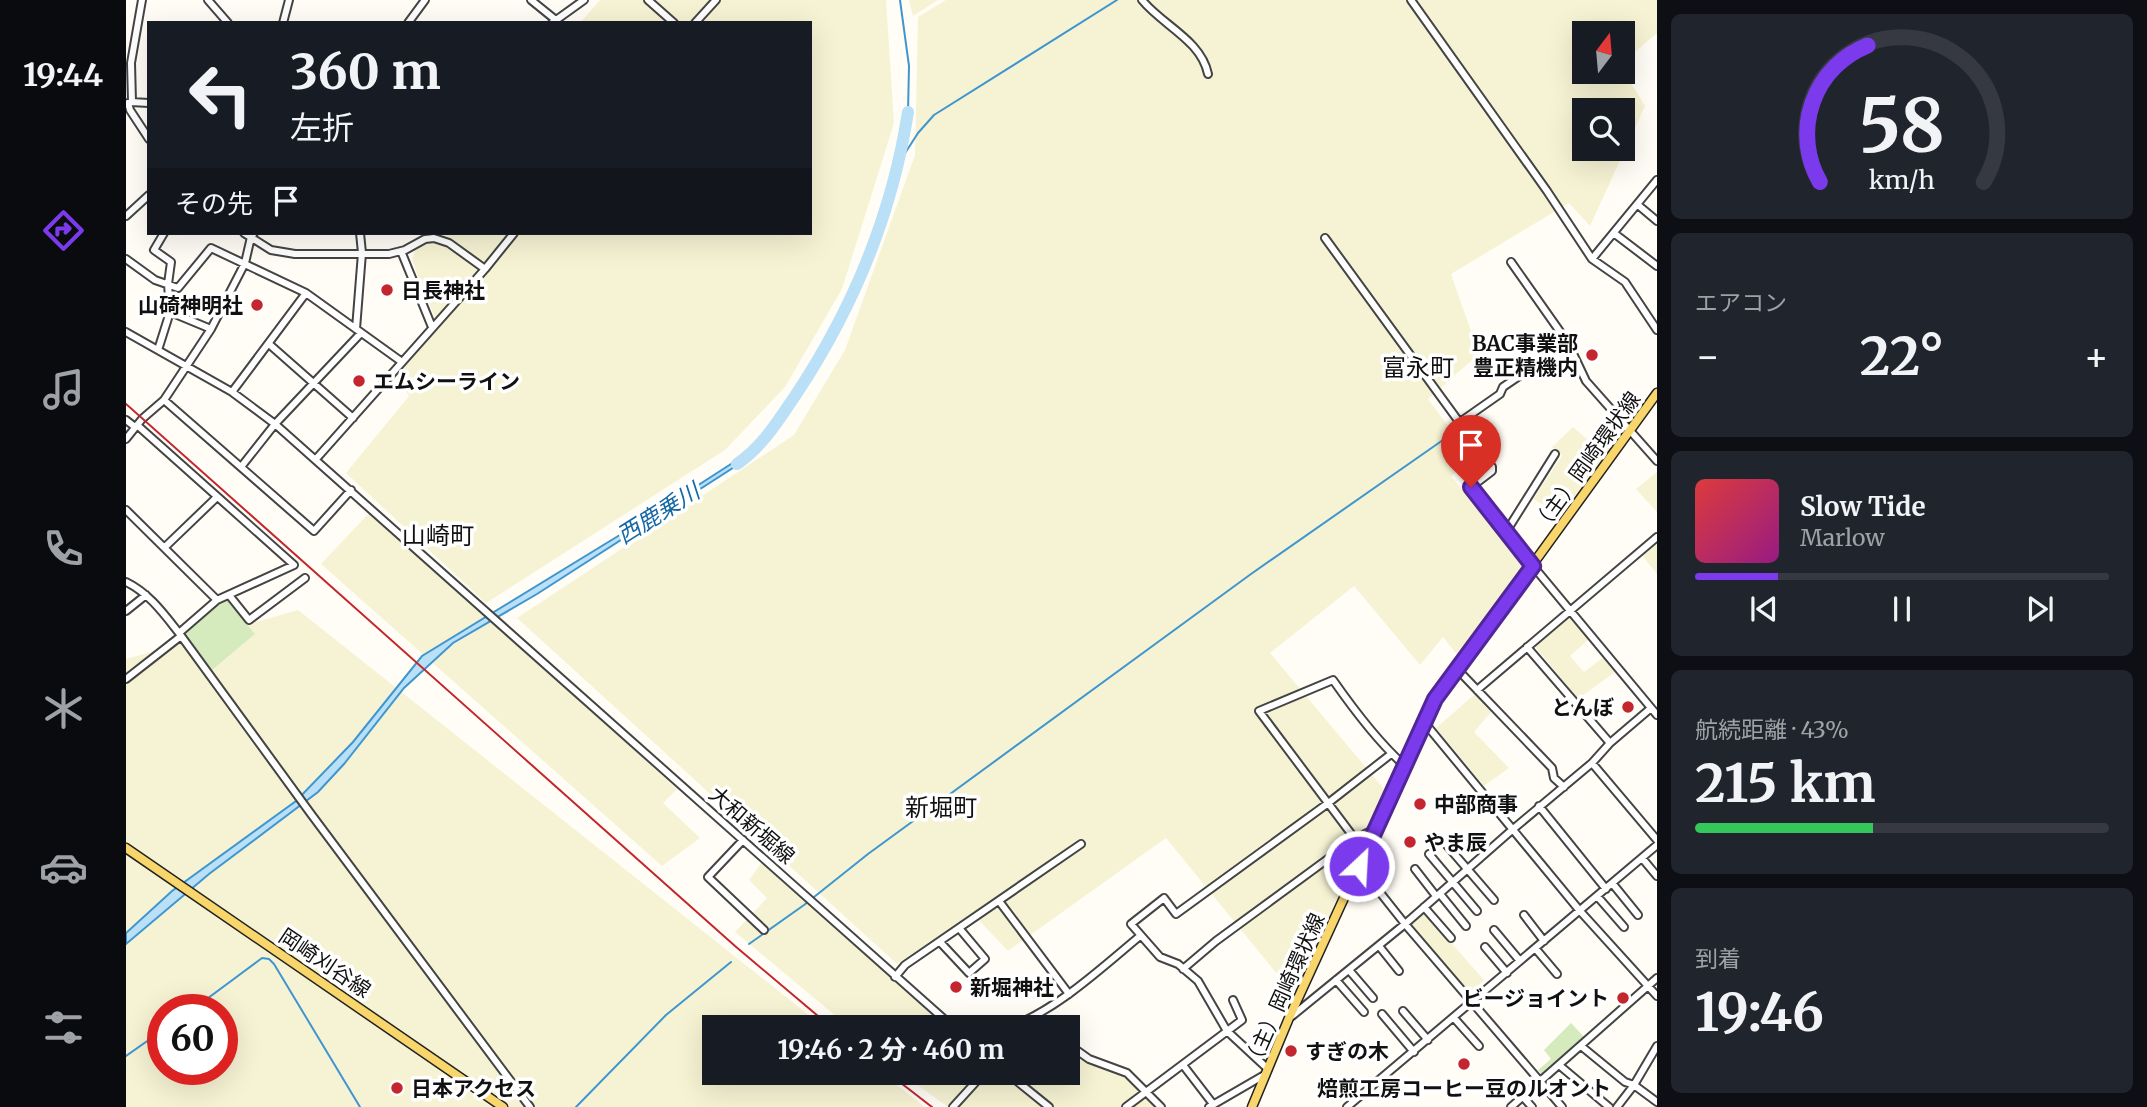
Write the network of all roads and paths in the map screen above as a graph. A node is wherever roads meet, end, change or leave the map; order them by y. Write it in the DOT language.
graph roads {
  1 [pos="142,0"];
  2 [pos="208,0"];
  3 [pos="289,0"];
  4 [pos="425,0"];
  5 [pos="531,0"];
  6 [pos="584,0"];
  7 [pos="648,0"];
  8 [pos="716,0"];
  9 [pos="1142,0"];
  10 [pos="1411,0"];
  11 [pos="226,21"];
  12 [pos="284,21"];
  13 [pos="411,21"];
  14 [pos="555,21"];
  15 [pos="557,21"];
  16 [pos="672,21"];
  17 [pos="697,21"];
  18 [pos="1208,75"];
  19 [pos="129,102"];
  20 [pos="147,103"];
  21 [pos="147,136"];
  22 [pos="1657,180"];
  23 [pos="147,197"];
  24 [pos="1638,205"];
  25 [pos="126,216"];
  26 [pos="1657,221"];
  27 [pos="1615,234"];
  28 [pos="163,235"];
  29 [pos="253,235"];
  30 [pos="360,235"];
  31 [pos="512,235"];
  32 [pos="1325,238"];
  33 [pos="401,251"];
  34 [pos="362,253"];
  35 [pos="126,259"];
  36 [pos="1592,259"];
  37 [pos="1511,262"];
  38 [pos="245,263"];
  39 [pos="1657,266"];
  40 [pos="485,269"];
  41 [pos="169,284"];
  42 [pos="306,293"];
  43 [pos="170,312"];
  44 [pos="432,327"];
  45 [pos="211,329"];
  46 [pos="1657,330"];
  47 [pos="358,331"];
  48 [pos="126,332"];
  49 [pos="1567,343"];
  50 [pos="270,344"];
  51 [pos="158,350"];
  52 [pos="402,362"];
  53 [pos="186,368"];
  54 [pos="315,383"];
  55 [pos="232,393"];
  56 [pos="1657,393"];
  57 [pos="163,400"];
  58 [pos="353,418"];
  59 [pos="126,420"];
  60 [pos="1460,422"];
  61 [pos="275,424"];
  62 [pos="136,426"];
  63 [pos="1631,430"];
  64 [pos="126,439"];
  65 [pos="1555,454"];
  66 [pos="316,459"];
  67 [pos="1657,461"];
  68 [pos="241,467"];
  69 [pos="351,490"];
  70 [pos="217,497"];
  71 [pos="126,510"];
  72 [pos="1506,532"];
  73 [pos="1657,537"];
  74 [pos="165,547"];
  75 [pos="1533,566"];
  76 [pos="305,578"];
  77 [pos="126,582"];
  78 [pos="146,595"];
  79 [pos="229,595"];
  80 [pos="217,600"];
  81 [pos="1571,610"];
  82 [pos="126,611"];
  83 [pos="180,635"];
  84 [pos="1527,647"];
  85 [pos="1458,670"];
  86 [pos="126,680"];
  87 [pos="1478,690"];
  88 [pos="1651,708"];
  89 [pos="1657,715"];
  90 [pos="1424,722"];
  91 [pos="1610,743"];
  92 [pos="1391,754"];
  93 [pos="1592,763"];
  94 [pos="1404,765"];
  95 [pos="1564,787"];
  96 [pos="1327,804"];
  97 [pos="1539,806"];
  98 [pos="1377,828"];
  99 [pos="1512,830"];
  100 [pos="1356,839"];
  101 [pos="743,840"];
  102 [pos="1657,840"];
  103 [pos="1444,842"];
  104 [pos="1082,844"];
  105 [pos="1657,845"];
  106 [pos="126,848"];
  107 [pos="1429,854"];
  108 [pos="1642,858"];
  109 [pos="1359,866"];
  110 [pos="1415,869"];
  111 [pos="1467,870"];
  112 [pos="1657,876"];
  113 [pos="1453,882"];
  114 [pos="1612,883"];
  115 [pos="1606,888"];
  116 [pos="1438,895"];
  117 [pos="1597,896"];
  118 [pos="1494,900"];
  119 [pos="999,901"];
  120 [pos="1424,907"];
  121 [pos="1476,911"];
  122 [pos="1580,911"];
  123 [pos="1524,915"];
  124 [pos="1638,915"];
  125 [pos="1405,925"];
  126 [pos="1466,926"];
  127 [pos="1624,927"];
  128 [pos="959,928"];
  129 [pos="764,930"];
  130 [pos="1494,930"];
  131 [pos="1140,936"];
  132 [pos="1451,938"];
  133 [pos="1544,941"];
  134 [pos="940,942"];
  135 [pos="1379,946"];
  136 [pos="1485,947"];
  137 [pos="1535,948"];
  138 [pos="1520,961"];
  139 [pos="1183,969"];
  140 [pos="1349,970"];
  141 [pos="1399,971"];
  142 [pos="1507,973"];
  143 [pos="1557,974"];
  144 [pos="895,977"];
  145 [pos="1657,978"];
  146 [pos="1336,980"];
  147 [pos="1648,987"];
  148 [pos="1069,994"];
  149 [pos="1657,996"];
  150 [pos="1373,998"];
  151 [pos="1233,1000"];
  152 [pos="1473,1003"];
  153 [pos="1404,1011"];
  154 [pos="1364,1012"];
  155 [pos="1382,1014"];
  156 [pos="939,1015"];
  157 [pos="1039,1015"];
  158 [pos="1289,1018"];
  159 [pos="1454,1018"];
  160 [pos="1227,1031"];
  161 [pos="1428,1040"];
  162 [pos="1479,1046"];
  163 [pos="1581,1046"];
  164 [pos="1657,1046"];
  165 [pos="1414,1052"];
  166 [pos="1080,1053"];
  167 [pos="1183,1065"];
  168 [pos="1559,1065"];
  169 [pos="1267,1071"];
  170 [pos="1540,1082"];
  171 [pos="973,1085"];
  172 [pos="1022,1085"];
  173 [pos="1634,1085"];
  174 [pos="1148,1092"];
  175 [pos="1523,1097"];
  176 [pos="1657,1102"];
  177 [pos="1211,1106"];
  178 [pos="503,1107"];
  179 [pos="530,1107"];
  180 [pos="953,1107"];
  181 [pos="1049,1107"];
  182 [pos="1126,1107"];
  183 [pos="1161,1107"];
  184 [pos="1253,1107"];
  185 [pos="1347,1107"];
  186 [pos="1511,1107"];
  187 [pos="1532,1107"];
  188 [pos="1562,1107"];
  189 [pos="1609,1107"];
  190 [pos="1617,1107"];
  1 -- 19 [label="street"];
  2 -- 11 [label="street"];
  3 -- 12 [label="street"];
  4 -- 13 [label="street"];
  5 -- 14 [label="street"];
  6 -- 15 [label="street"];
  7 -- 16 [label="street"];
  8 -- 17 [label="street"];
  9 -- 18 [label="street"];
  10 -- 36 [label="street"];
  19 -- 20 [label="street"];
  19 -- 21 [label="street"];
  22 -- 24 [label="street"];
  23 -- 25 [label="street"];
  24 -- 26 [label="street"];
  24 -- 27 [label="street"];
  27 -- 36 [label="street"];
  27 -- 39 [label="street"];
  28 -- 41 [label="street"];
  29 -- 34 [label="street"];
  29 -- 38 [label="street"];
  30 -- 34 [label="street"];
  31 -- 40 [label="street"];
  32 -- 60 [label="street"];
  33 -- 34 [label="street"];
  33 -- 40 [label="street"];
  33 -- 44 [label="street"];
  34 -- 47 [label="street"];
  35 -- 41 [label="street"];
  36 -- 46 [label="street"];
  37 -- 49 [label="street"];
  38 -- 41 [label="street"];
  38 -- 42 [label="street"];
  38 -- 45 [label="street"];
  40 -- 44 [label="street"];
  41 -- 43 [label="street"];
  42 -- 47 [label="street"];
  42 -- 50 [label="street"];
  43 -- 45 [label="street"];
  43 -- 51 [label="street"];
  44 -- 52 [label="street"];
  45 -- 53 [label="street"];
  47 -- 52 [label="street"];
  47 -- 54 [label="street"];
  48 -- 51 [label="street, 大和新堀線"];
  49 -- 60 [label="street"];
  49 -- 63 [label="street"];
  50 -- 54 [label="street"];
  50 -- 55 [label="street"];
  51 -- 53 [label="street, 大和新堀線"];
  52 -- 58 [label="street"];
  53 -- 55 [label="street, 大和新堀線"];
  53 -- 57 [label="street"];
  54 -- 58 [label="street"];
  54 -- 61 [label="street"];
  55 -- 61 [label="street, 大和新堀線"];
  56 -- 63 [label="main road, （主）岡崎環状線"];
  57 -- 62 [label="street"];
  57 -- 68 [label="street"];
  58 -- 66 [label="street"];
  59 -- 62 [label="street"];
  60 -- 72 [label="street"];
  61 -- 66 [label="street, 大和新堀線"];
  61 -- 68 [label="street"];
  62 -- 64 [label="street"];
  62 -- 70 [label="street"];
  63 -- 67 [label="street"];
  63 -- 75 [label="main road, （主）岡崎環状線"];
  65 -- 72 [label="street"];
  66 -- 69 [label="street, 大和新堀線"];
  68 -- 69 [label="street"];
  69 -- 101 [label="street, 大和新堀線"];
  70 -- 74 [label="street"];
  70 -- 79 [label="street"];
  71 -- 74 [label="street"];
  72 -- 75 [label="street"];
  73 -- 81 [label="street"];
  74 -- 80 [label="street"];
  75 -- 81 [label="street"];
  75 -- 85 [label="main road, （主）岡崎環状線"];
  76 -- 79 [label="street"];
  77 -- 78 [label="street"];
  78 -- 82 [label="street"];
  78 -- 83 [label="street"];
  79 -- 80 [label="street"];
  80 -- 83 [label="street"];
  81 -- 84 [label="street"];
  81 -- 88 [label="street"];
  83 -- 86 [label="street"];
  83 -- 179 [label="street"];
  84 -- 87 [label="street"];
  84 -- 91 [label="street"];
  85 -- 87 [label="street"];
  85 -- 90 [label="main road, （主）岡崎環状線"];
  87 -- 95 [label="street"];
  88 -- 89 [label="street"];
  88 -- 91 [label="street"];
  90 -- 94 [label="main road, （主）岡崎環状線"];
  90 -- 99 [label="street"];
  91 -- 93 [label="street"];
  92 -- 94 [label="street"];
  92 -- 96 [label="street"];
  92 -- 96 [label="street"];
  93 -- 95 [label="street"];
  93 -- 102 [label="street"];
  94 -- 98 [label="main road, （主）岡崎環状線"];
  95 -- 97 [label="street"];
  96 -- 100 [label="street"];
  96 -- 131 [label="street"];
  97 -- 99 [label="street"];
  97 -- 115 [label="street"];
  98 -- 100 [label="street"];
  98 -- 109 [label="main road, （主）岡崎環状線"];
  99 -- 111 [label="street"];
  99 -- 122 [label="street"];
  100 -- 139 [label="street"];
  101 -- 129 [label="street"];
  101 -- 144 [label="street, 大和新堀線"];
  103 -- 111 [label="street"];
  104 -- 119 [label="street"];
  105 -- 108 [label="street"];
  106 -- 178 [label="main road, 岡崎刈谷線"];
  107 -- 113 [label="street"];
  108 -- 112 [label="street"];
  108 -- 114 [label="street"];
  109 -- 125 [label="street"];
  109 -- 158 [label="main road, （主）岡崎環状線"];
  110 -- 116 [label="street"];
  111 -- 113 [label="street"];
  111 -- 118 [label="street"];
  113 -- 116 [label="street"];
  113 -- 121 [label="street"];
  114 -- 115 [label="street"];
  114 -- 124 [label="street"];
  115 -- 117 [label="street"];
  116 -- 120 [label="street"];
  116 -- 126 [label="street"];
  117 -- 122 [label="street"];
  117 -- 127 [label="street"];
  119 -- 128 [label="street"];
  119 -- 148 [label="street"];
  120 -- 125 [label="street"];
  120 -- 132 [label="street"];
  122 -- 133 [label="street"];
  122 -- 147 [label="street"];
  123 -- 133 [label="street"];
  125 -- 135 [label="street"];
  125 -- 152 [label="street"];
  128 -- 134 [label="street"];
  128 -- 134 [label="street"];
  130 -- 138 [label="street"];
  131 -- 139 [label="street"];
  131 -- 148 [label="street"];
  133 -- 137 [label="street"];
  134 -- 144 [label="street"];
  135 -- 140 [label="street"];
  135 -- 141 [label="street"];
  136 -- 142 [label="street"];
  137 -- 138 [label="street"];
  137 -- 143 [label="street"];
  138 -- 142 [label="street"];
  139 -- 160 [label="street"];
  140 -- 146 [label="street"];
  140 -- 150 [label="street"];
  142 -- 152 [label="street"];
  144 -- 156 [label="street, 大和新堀線"];
  145 -- 147 [label="street"];
  146 -- 154 [label="street"];
  146 -- 158 [label="street"];
  147 -- 149 [label="street"];
  147 -- 163 [label="street"];
  148 -- 157 [label="street"];
  151 -- 160 [label="street"];
  152 -- 159 [label="street"];
  152 -- 170 [label="street"];
  153 -- 161 [label="street"];
  155 -- 165 [label="street"];
  158 -- 169 [label="main road, （主）岡崎環状線"];
  159 -- 161 [label="street"];
  159 -- 162 [label="street"];
  160 -- 167 [label="street"];
  160 -- 169 [label="street"];
  161 -- 165 [label="street"];
  163 -- 168 [label="street"];
  163 -- 173 [label="street"];
  164 -- 173 [label="street"];
  165 -- 185 [label="street"];
  166 -- 174 [label="street"];
  167 -- 174 [label="street"];
  167 -- 177 [label="street"];
  168 -- 170 [label="street"];
  168 -- 189 [label="street"];
  169 -- 177 [label="street"];
  169 -- 184 [label="main road, （主）岡崎環状線"];
  170 -- 175 [label="street"];
  170 -- 188 [label="street"];
  171 -- 180 [label="street"];
  172 -- 181 [label="street"];
  173 -- 176 [label="street"];
  173 -- 190 [label="street"];
  174 -- 182 [label="street"];
  174 -- 183 [label="street"];
  175 -- 186 [label="street"];
  175 -- 187 [label="street"];
}
